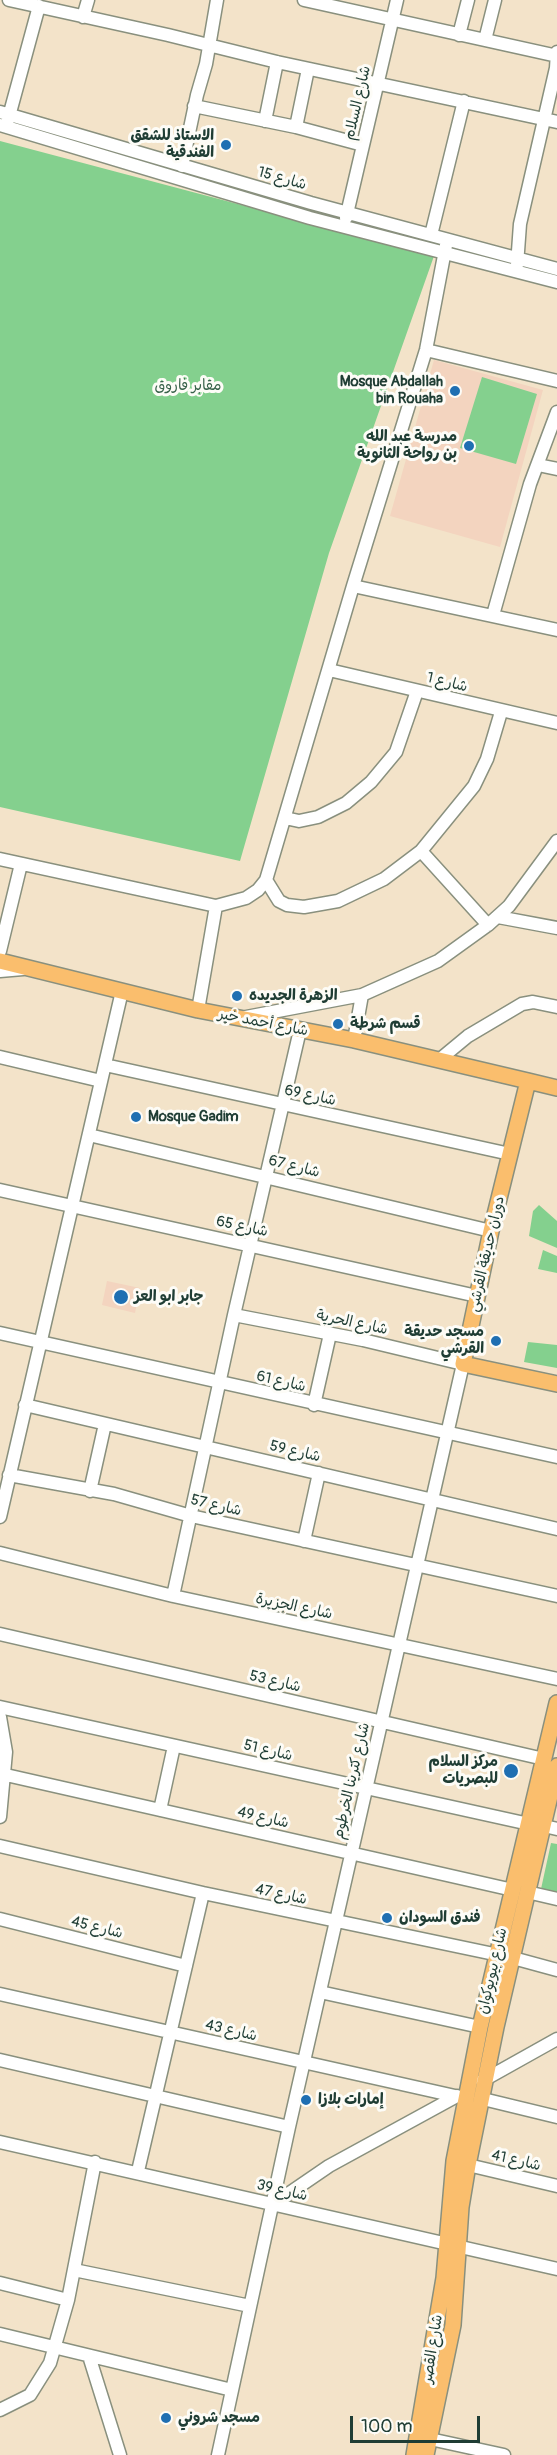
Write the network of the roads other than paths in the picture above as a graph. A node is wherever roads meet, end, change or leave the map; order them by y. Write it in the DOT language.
graph roads {
  1 [pos="9,0"];
  2 [pos="88,0"];
  3 [pos="217,0"];
  4 [pos="397,0"];
  5 [pos="468,0"];
  6 [pos="495,0"];
  7 [pos="312,1"];
  8 [pos="39,6"];
  9 [pos="83,17"];
  10 [pos="393,20"];
  11 [pos="459,34"];
  12 [pos="485,40"];
  13 [pos="208,44"];
  14 [pos="557,54"];
  15 [pos="277,62"];
  16 [pos="308,69"];
  17 [pos="378,83"];
  18 [pos="464,101"];
  19 [pos="194,106"];
  20 [pos="4,119"];
  21 [pos="265,121"];
  22 [pos="551,121"];
  23 [pos="296,127"];
  24 [pos="363,145"];
  25 [pos="182,166"];
  26 [pos="347,212"];
  27 [pos="345,228"];
  28 [pos="431,235"];
  29 [pos="447,240"];
  30 [pos="418,247"];
  31 [pos="446,254"];
  32 [pos="516,259"];
  33 [pos="557,269"];
  34 [pos="517,272"];
  35 [pos="442,273"];
  36 [pos="557,282"];
  37 [pos="426,350"];
  38 [pos="557,381"];
  39 [pos="557,412"];
  40 [pos="538,465"];
  41 [pos="557,469"];
  42 [pos="352,586"];
  43 [pos="493,615"];
  44 [pos="557,630"];
  45 [pos="329,670"];
  46 [pos="417,691"];
  47 [pos="501,712"];
  48 [pos="557,723"];
  49 [pos="285,818"];
  50 [pos="557,841"];
  51 [pos="421,851"];
  52 [pos="554,854"];
  53 [pos="0,859"];
  54 [pos="21,864"];
  55 [pos="266,880"];
  56 [pos="216,906"];
  57 [pos="493,921"];
  58 [pos="557,928"];
  59 [pos="0,951"];
  60 [pos="0,962"];
  61 [pos="30,968"];
  62 [pos="0,971"];
  63 [pos="122,991"];
  64 [pos="362,995"];
  65 [pos="557,1007"];
  66 [pos="198,1010"];
  67 [pos="239,1018"];
  68 [pos="300,1030"];
  69 [pos="354,1040"];
  70 [pos="0,1057"];
  71 [pos="439,1060"];
  72 [pos="105,1065"];
  73 [pos="101,1081"];
  74 [pos="528,1081"];
  75 [pos="557,1088"];
  76 [pos="283,1105"];
  77 [pos="89,1135"];
  78 [pos="510,1154"];
  79 [pos="267,1176"];
  80 [pos="0,1190"];
  81 [pos="73,1205"];
  82 [pos="491,1231"];
  83 [pos="250,1244"];
  84 [pos="477,1296"];
  85 [pos="234,1315"];
  86 [pos="0,1333"];
  87 [pos="330,1334"];
  88 [pos="42,1342"];
  89 [pos="463,1364"];
  90 [pos="219,1383"];
  91 [pos="557,1384"];
  92 [pos="25,1405"];
  93 [pos="314,1405"];
  94 [pos="105,1424"];
  95 [pos="447,1432"];
  96 [pos="206,1446"];
  97 [pos="557,1457"];
  98 [pos="6,1468"];
  99 [pos="319,1473"];
  100 [pos="90,1491"];
  101 [pos="432,1500"];
  102 [pos="191,1516"];
  103 [pos="0,1517"];
  104 [pos="557,1529"];
  105 [pos="304,1541"];
  106 [pos="0,1553"];
  107 [pos="0,1559"];
  108 [pos="25,1561"];
  109 [pos="417,1567"];
  110 [pos="173,1596"];
  111 [pos="557,1596"];
  112 [pos="0,1634"];
  113 [pos="399,1645"];
  114 [pos="557,1679"];
  115 [pos="557,1703"];
  116 [pos="0,1707"];
  117 [pos="0,1717"];
  118 [pos="381,1721"];
  119 [pos="2,1738"];
  120 [pos="174,1746"];
  121 [pos="550,1762"];
  122 [pos="6,1775"];
  123 [pos="366,1788"];
  124 [pos="160,1810"];
  125 [pos="0,1817"];
  126 [pos="543,1826"];
  127 [pos="0,1846"];
  128 [pos="351,1853"];
  129 [pos="520,1891"];
  130 [pos="203,1893"];
  131 [pos="557,1899"];
  132 [pos="0,1919"];
  133 [pos="336,1922"];
  134 [pos="506,1956"];
  135 [pos="186,1966"];
  136 [pos="557,1970"];
  137 [pos="320,1992"];
  138 [pos="0,1994"];
  139 [pos="480,2027"];
  140 [pos="170,2032"];
  141 [pos="557,2039"];
  142 [pos="0,2060"];
  143 [pos="304,2062"];
  144 [pos="486,2079"];
  145 [pos="462,2093"];
  146 [pos="155,2096"];
  147 [pos="483,2099"];
  148 [pos="557,2117"];
  149 [pos="289,2127"];
  150 [pos="0,2142"];
  151 [pos="94,2162"];
  152 [pos="468,2165"];
  153 [pos="138,2171"];
  154 [pos="557,2186"];
  155 [pos="272,2205"];
  156 [pos="452,2244"];
  157 [pos="557,2269"];
  158 [pos="74,2270"];
  159 [pos="0,2283"];
  160 [pos="68,2300"];
  161 [pos="250,2306"];
  162 [pos="0,2334"];
  163 [pos="54,2347"];
  164 [pos="89,2356"];
  165 [pos="232,2390"];
  166 [pos="0,2410"];
  167 [pos="430,2439"];
  168 [pos="120,2455"];
  169 [pos="219,2455"];
  170 [pos="414,2455"];
  171 [pos="426,2455"];
  172 [pos="504,2455"];
  1 -- 8 [label="street"];
  2 -- 9 [label="street"];
  3 -- 13 [label="street"];
  4 -- 10 [label="street, شارع السلام"];
  5 -- 11 [label="street"];
  6 -- 12 [label="street"];
  7 -- 10 [label="street"];
  8 -- 9 [label="street"];
  8 -- 20 [label="street"];
  9 -- 13 [label="street"];
  10 -- 11 [label="street"];
  10 -- 17 [label="street, شارع السلام"];
  11 -- 12 [label="street"];
  12 -- 14 [label="street"];
  13 -- 15 [label="street"];
  13 -- 19 [label="street"];
  14 -- 22 [label="street"];
  15 -- 16 [label="street"];
  15 -- 21 [label="street"];
  16 -- 17 [label="street"];
  16 -- 23 [label="street"];
  17 -- 18 [label="street"];
  17 -- 24 [label="street, شارع السلام"];
  18 -- 22 [label="street"];
  18 -- 28 [label="street"];
  19 -- 21 [label="street"];
  19 -- 25 [label="street"];
  20 -- 25 [label="street, شارع 15"];
  20 -- 27 [label="street, شارع 15"];
  21 -- 23 [label="street"];
  22 -- 32 [label="street"];
  23 -- 24 [label="street"];
  24 -- 26 [label="street, شارع السلام"];
  25 -- 26 [label="street, شارع 15"];
  26 -- 27 [label="street, شارع السلام"];
  26 -- 28 [label="street, شارع 15"];
  27 -- 30 [label="street, شارع 15"];
  28 -- 29 [label="street, شارع 15"];
  29 -- 31 [label="street"];
  29 -- 32 [label="street, شارع 15"];
  30 -- 31 [label="street, شارع 15"];
  30 -- 35 [label="street"];
  31 -- 34 [label="street, شارع 15"];
  31 -- 35 [label="street"];
  32 -- 33 [label="street, شارع 15"];
  32 -- 34 [label="street"];
  34 -- 36 [label="street, شارع 15"];
  35 -- 37 [label="street"];
  37 -- 38 [label="street"];
  37 -- 42 [label="street"];
  39 -- 40 [label="street"];
  40 -- 41 [label="street"];
  40 -- 43 [label="street"];
  42 -- 43 [label="street"];
  42 -- 45 [label="street"];
  43 -- 44 [label="street"];
  45 -- 46 [label="street, شارع 1"];
  45 -- 49 [label="street"];
  46 -- 47 [label="street, شارع 1"];
  46 -- 49 [label="street"];
  47 -- 48 [label="street, شارع 1"];
  47 -- 51 [label="street"];
  49 -- 55 [label="street"];
  50 -- 52 [label="street"];
  51 -- 55 [label="street"];
  51 -- 57 [label="street"];
  52 -- 57 [label="street"];
  53 -- 54 [label="street"];
  54 -- 56 [label="street"];
  54 -- 59 [label="street"];
  55 -- 56 [label="street"];
  56 -- 66 [label="street"];
  57 -- 58 [label="street"];
  57 -- 64 [label="street"];
  60 -- 61 [label="main road, شارع أحمد خير"];
  61 -- 62 [label="street"];
  61 -- 63 [label="main road, شارع أحمد خير"];
  63 -- 66 [label="main road, شارع أحمد خير"];
  63 -- 72 [label="street"];
  64 -- 67 [label="street"];
  64 -- 69 [label="street"];
  65 -- 71 [label="street"];
  66 -- 67 [label="main road, شارع أحمد خير"];
  67 -- 68 [label="main road, شارع أحمد خير"];
  68 -- 69 [label="main road, شارع أحمد خير"];
  68 -- 76 [label="street"];
  69 -- 71 [label="main road, شارع أحمد خير"];
  70 -- 73 [label="street"];
  71 -- 74 [label="main road, شارع أحمد خير"];
  72 -- 73 [label="street"];
  72 -- 76 [label="street, شارع 69"];
  73 -- 77 [label="street"];
  74 -- 75 [label="main road"];
  74 -- 78 [label="main road, دوران حديقة القرشي"];
  76 -- 78 [label="street, شارع 69"];
  76 -- 79 [label="street"];
  77 -- 79 [label="street, شارع 67"];
  77 -- 81 [label="street"];
  78 -- 82 [label="main road, دوران حديقة القرشي"];
  79 -- 82 [label="street, شارع 67"];
  79 -- 83 [label="street"];
  80 -- 81 [label="street, شارع 65"];
  81 -- 83 [label="street, شارع 65"];
  81 -- 88 [label="street"];
  82 -- 84 [label="main road, دوران حديقة القرشي"];
  83 -- 84 [label="street, شارع 65"];
  83 -- 85 [label="street"];
  84 -- 89 [label="main road, دوران حديقة القرشي"];
  85 -- 87 [label="street, شارع الحرية"];
  85 -- 90 [label="street"];
  86 -- 88 [label="street, شارع 61"];
  87 -- 89 [label="street, شارع الحرية"];
  87 -- 93 [label="street"];
  88 -- 90 [label="street, شارع 61"];
  88 -- 92 [label="street"];
  89 -- 91 [label="main road"];
  89 -- 95 [label="street, شارع كترينا الخرطوم"];
  90 -- 93 [label="street, شارع 61"];
  90 -- 96 [label="street"];
  92 -- 94 [label="street, شارع 59"];
  92 -- 98 [label="street"];
  93 -- 95 [label="street, شارع 61"];
  94 -- 96 [label="street, شارع 59"];
  94 -- 100 [label="street"];
  95 -- 97 [label="street, شارع 61"];
  95 -- 101 [label="street, شارع كترينا الخرطوم"];
  96 -- 99 [label="street, شارع 59"];
  96 -- 102 [label="street"];
  98 -- 100 [label="street, شارع 57"];
  98 -- 103 [label="street"];
  99 -- 101 [label="street, شارع 59"];
  99 -- 105 [label="street"];
  100 -- 102 [label="street, شارع 57"];
  101 -- 104 [label="street, شارع 59"];
  101 -- 109 [label="street, شارع كترينا الخرطوم"];
  102 -- 105 [label="street, شارع 57"];
  102 -- 110 [label="street"];
  105 -- 109 [label="street, شارع 57"];
  106 -- 108 [label="street, شارع الجزيرة"];
  107 -- 108 [label="street, شارع الجزيرة"];
  108 -- 110 [label="street, شارع الجزيرة"];
  109 -- 111 [label="street, شارع 57"];
  109 -- 113 [label="street, شارع كترينا الخرطوم"];
  110 -- 113 [label="street, شارع الجزيرة"];
  112 -- 118 [label="street, شارع 53"];
  113 -- 114 [label="street, شارع الجزيرة"];
  113 -- 118 [label="street, شارع كترينا الخرطوم"];
  115 -- 121 [label="main road, شارع بيويوكوان"];
  116 -- 120 [label="street, شارع 51"];
  117 -- 119 [label="street"];
  118 -- 121 [label="street, شارع 53"];
  118 -- 123 [label="street, شارع كترينا الخرطوم"];
  119 -- 122 [label="street"];
  120 -- 123 [label="street, شارع 51"];
  120 -- 124 [label="street"];
  121 -- 126 [label="main road, شارع بيويوكوان"];
  122 -- 124 [label="street, شارع 49"];
  122 -- 125 [label="street"];
  123 -- 126 [label="street, شارع 51"];
  123 -- 128 [label="street, شارع كترينا الخرطوم"];
  124 -- 128 [label="street, شارع 49"];
  126 -- 129 [label="main road, شارع بيويوكوان"];
  127 -- 130 [label="street, شارع 47"];
  128 -- 129 [label="street, شارع 49"];
  128 -- 133 [label="street, شارع كترينا الخرطوم"];
  129 -- 131 [label="street, شارع 49"];
  129 -- 134 [label="main road, شارع بيويوكوان"];
  130 -- 133 [label="street, شارع 47"];
  130 -- 135 [label="street"];
  132 -- 135 [label="street, شارع 45"];
  133 -- 134 [label="street, شارع 47"];
  133 -- 137 [label="street, شارع كترينا الخرطوم"];
  134 -- 136 [label="street, شارع 47"];
  134 -- 139 [label="main road, شارع بيويوكوان"];
  134 -- 144 [label="main road, شارع بيويوكوان"];
  135 -- 140 [label="street"];
  137 -- 139 [label="street"];
  137 -- 143 [label="street, شارع كترينا الخرطوم"];
  138 -- 140 [label="street, شارع 43"];
  139 -- 145 [label="main road, شارع بيويوكوان"];
  140 -- 143 [label="street, شارع 43"];
  140 -- 146 [label="street"];
  141 -- 144 [label="street"];
  142 -- 146 [label="street"];
  143 -- 145 [label="street, شارع 43"];
  143 -- 149 [label="street, شارع كترينا الخرطوم"];
  144 -- 145 [label="street"];
  144 -- 147 [label="main road, شارع بيويوكوان"];
  145 -- 155 [label="street"];
  145 -- 156 [label="main road, شارع بيويوكوان"];
  146 -- 149 [label="street"];
  146 -- 153 [label="street"];
  147 -- 148 [label="street"];
  147 -- 152 [label="main road, شارع بيويوكوان"];
  149 -- 155 [label="street, شارع كترينا الخرطوم"];
  150 -- 151 [label="street, شارع 39"];
  151 -- 153 [label="street, شارع 39"];
  151 -- 158 [label="street"];
  152 -- 154 [label="street, شارع 41"];
  152 -- 156 [label="main road, شارع بيويوكوان"];
  153 -- 155 [label="street, شارع 39"];
  155 -- 156 [label="street, شارع 39"];
  155 -- 161 [label="street, شارع كترينا الخرطوم"];
  156 -- 157 [label="street, شارع 39"];
  156 -- 167 [label="main road, شارع القصر"];
  156 -- 170 [label="main road, شارع القصر"];
  158 -- 160 [label="street"];
  158 -- 161 [label="street"];
  159 -- 160 [label="street"];
  160 -- 163 [label="street"];
  161 -- 165 [label="street, شارع كترينا الخرطوم"];
  162 -- 163 [label="street"];
  163 -- 164 [label="street"];
  163 -- 166 [label="street"];
  164 -- 165 [label="street"];
  164 -- 168 [label="street"];
  165 -- 169 [label="street, شارع كترينا الخرطوم"];
  167 -- 171 [label="main road, شارع القصر"];
  167 -- 172 [label="street"];
}
